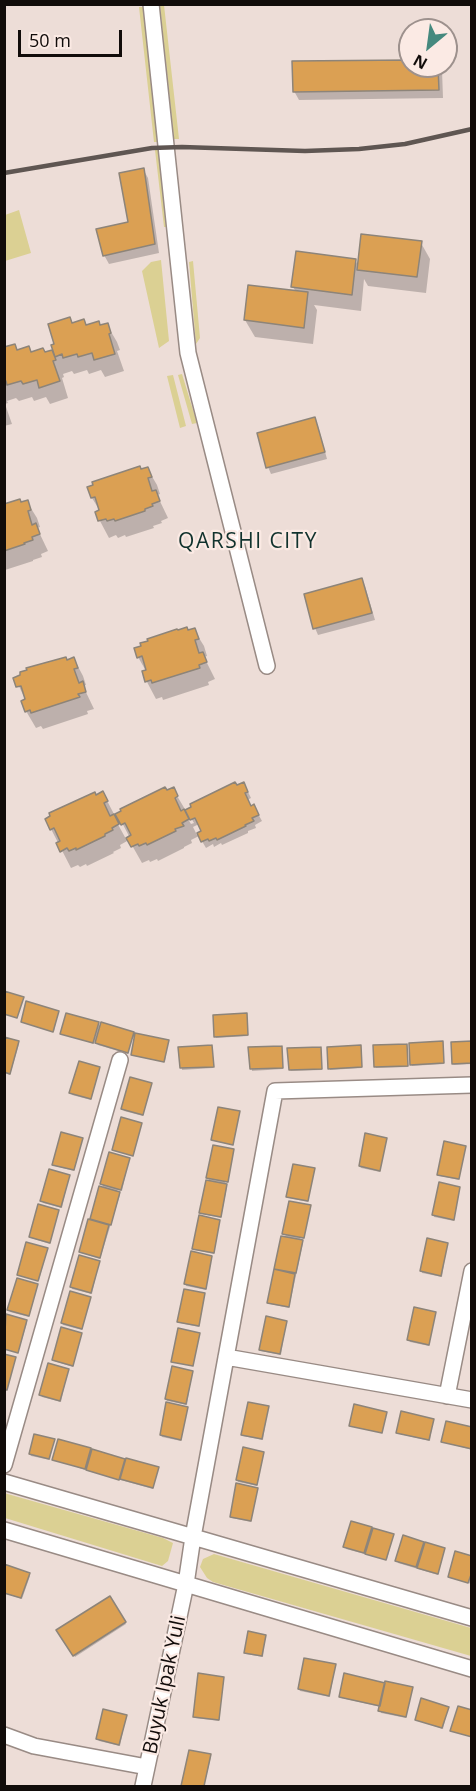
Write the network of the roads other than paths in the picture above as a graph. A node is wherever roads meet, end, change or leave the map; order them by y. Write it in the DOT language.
graph roads {
  1 [pos="151,4"];
  2 [pos="267,666"];
  3 [pos="120,1060"];
  4 [pos="471,1085"];
  5 [pos="471,1271"];
  6 [pos="226,1357"];
  7 [pos="447,1396"];
  8 [pos="471,1400"];
  9 [pos="4,1466"];
  10 [pos="4,1482"];
  11 [pos="4,1530"];
  12 [pos="193,1538"];
  13 [pos="186,1584"];
  14 [pos="471,1618"];
  15 [pos="471,1669"];
  16 [pos="4,1735"];
  17 [pos="147,1767"];
  18 [pos="143,1786"];
  1 -- 2 [label="street"];
  3 -- 9 [label="street"];
  4 -- 6 [label="street, Buyuk Ipak Yuli"];
  5 -- 7 [label="street"];
  6 -- 7 [label="street"];
  6 -- 12 [label="street, Buyuk Ipak Yuli"];
  7 -- 8 [label="street"];
  10 -- 12 [label="street"];
  11 -- 13 [label="street"];
  12 -- 13 [label="street, Buyuk Ipak Yuli"];
  12 -- 14 [label="street"];
  13 -- 15 [label="street"];
  13 -- 17 [label="street, Buyuk Ipak Yuli"];
  16 -- 17 [label="street"];
  17 -- 18 [label="street, Buyuk Ipak Yuli"];
}
